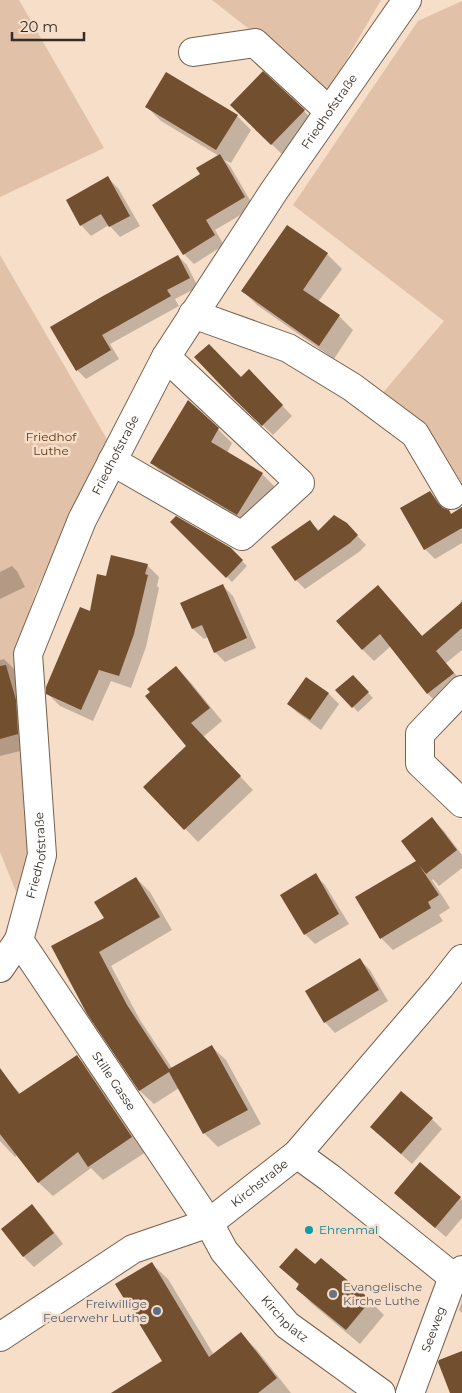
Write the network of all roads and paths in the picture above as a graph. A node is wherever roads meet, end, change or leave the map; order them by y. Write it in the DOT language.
graph roads {
  1 [pos="407,0"];
  2 [pos="193,52"];
  3 [pos="329,111"];
  4 [pos="193,314"];
  5 [pos="166,356"];
  6 [pos="112,461"];
  7 [pos="451,495"];
  8 [pos="462,690"];
  9 [pos="462,802"];
  10 [pos="19,940"];
  11 [pos="462,959"];
  12 [pos="0,968"];
  13 [pos="297,1154"];
  14 [pos="209,1223"];
  15 [pos="458,1273"];
  16 [pos="0,1337"];
  17 [pos="381,1393"];
  18 [pos="410,1393"];
  1 -- 3 [label="street, Friedhofstraße"];
  2 -- 3 [label="street"];
  3 -- 4 [label="street, Friedhofstraße"];
  4 -- 5 [label="street, Friedhofstraße"];
  4 -- 7 [label="street"];
  5 -- 6 [label="street, Friedhofstraße"];
  5 -- 6 [label="street"];
  6 -- 10 [label="street, Friedhofstraße"];
  8 -- 9 [label="street"];
  10 -- 12 [label="street, Friedhofstraße"];
  10 -- 14 [label="street, Stille Gasse"];
  11 -- 13 [label="street, Kirchstraße"];
  13 -- 14 [label="street, Kirchstraße"];
  13 -- 15 [label="street"];
  14 -- 16 [label="street, Kirchstraße"];
  14 -- 17 [label="street, Kirchplatz"];
  15 -- 18 [label="street, Seeweg"];
}
